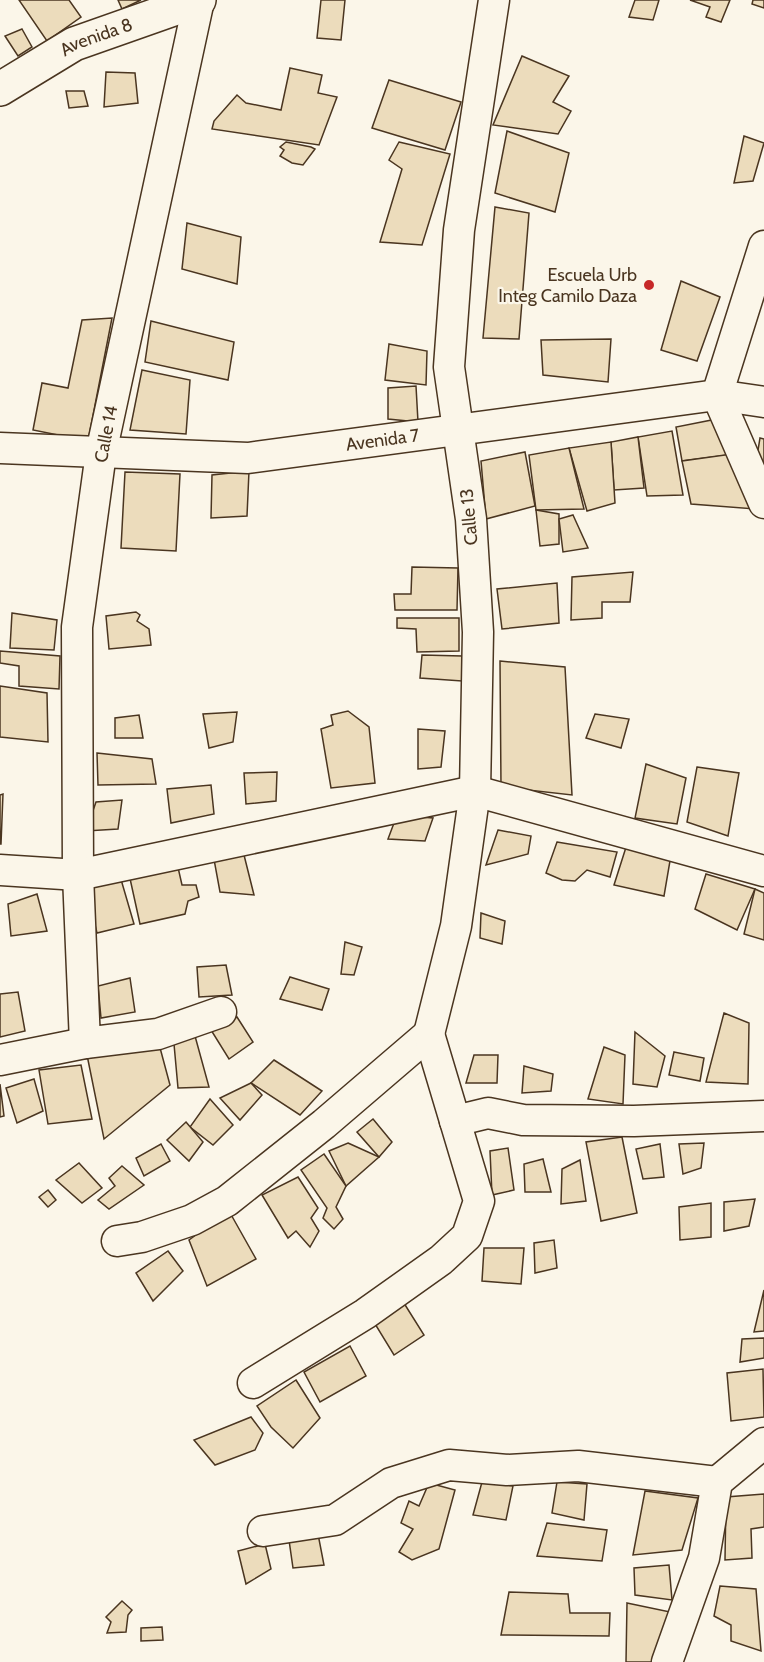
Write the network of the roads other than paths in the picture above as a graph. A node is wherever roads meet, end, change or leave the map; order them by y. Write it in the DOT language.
graph roads {
  1 [pos="199,0"];
  2 [pos="494,0"];
  3 [pos="0,88"];
  4 [pos="764,246"];
  5 [pos="717,395"];
  6 [pos="764,402"];
  7 [pos="460,431"];
  8 [pos="0,448"];
  9 [pos="101,453"];
  10 [pos="764,504"];
  11 [pos="476,791"];
  12 [pos="0,870"];
  13 [pos="764,871"];
  14 [pos="78,875"];
  15 [pos="221,1012"];
  16 [pos="429,1034"];
  17 [pos="85,1043"];
  18 [pos="0,1060"];
  19 [pos="764,1116"];
  20 [pos="455,1121"];
  21 [pos="117,1241"];
  22 [pos="253,1383"];
  23 [pos="764,1443"];
  24 [pos="717,1482"];
  25 [pos="263,1530"];
  26 [pos="667,1662"];
  1 -- 3 [label="street, Avenida 8"];
  1 -- 9 [label="street, Calle 14"];
  2 -- 7 [label="street, Calle 13"];
  4 -- 5 [label="street"];
  5 -- 6 [label="street, Avenida 7"];
  5 -- 7 [label="street, Avenida 7"];
  5 -- 10 [label="street"];
  7 -- 9 [label="street, Avenida 7"];
  7 -- 11 [label="street, Calle 13"];
  8 -- 9 [label="street, Avenida 7"];
  9 -- 14 [label="street, Calle 14"];
  11 -- 13 [label="street"];
  11 -- 14 [label="street"];
  11 -- 16 [label="street, Calle 13"];
  12 -- 14 [label="street"];
  14 -- 17 [label="street, Calle 14"];
  15 -- 17 [label="street"];
  16 -- 20 [label="street"];
  16 -- 21 [label="street"];
  17 -- 18 [label="street"];
  19 -- 20 [label="street"];
  20 -- 22 [label="street"];
  23 -- 24 [label="street"];
  24 -- 25 [label="street"];
  24 -- 26 [label="street"];
}
